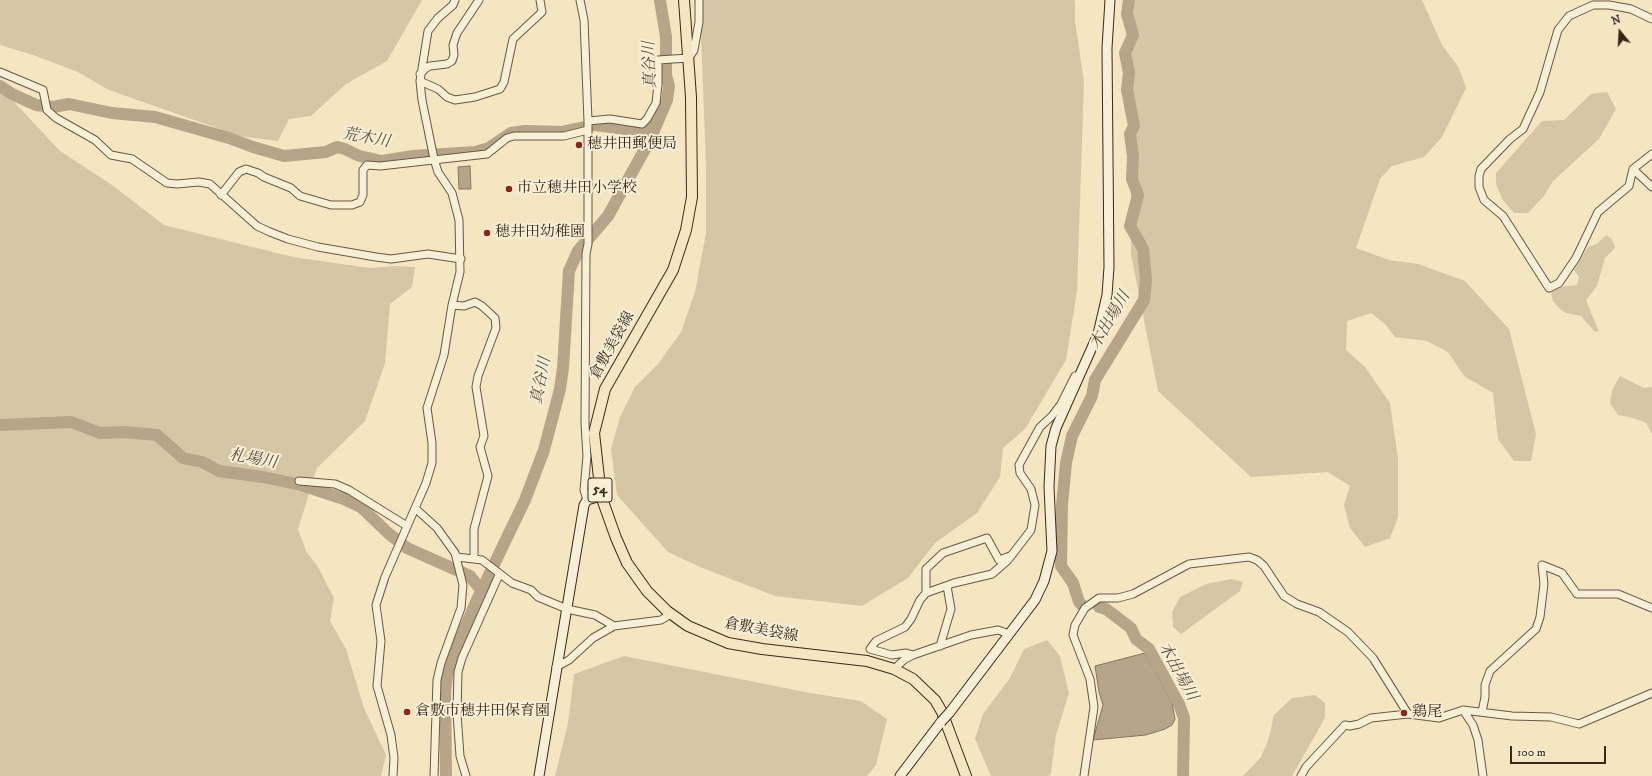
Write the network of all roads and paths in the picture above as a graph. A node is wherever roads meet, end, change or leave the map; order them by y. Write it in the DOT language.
graph roads {
  1 [pos="455,0"];
  2 [pos="479,0"];
  3 [pos="540,0"];
  4 [pos="580,0"];
  5 [pos="684,0"];
  6 [pos="699,0"];
  7 [pos="1110,0"];
  8 [pos="1652,19"];
  9 [pos="684,59"];
  10 [pos="0,72"];
  11 [pos="420,78"];
  12 [pos="588,126"];
  13 [pos="1652,154"];
  14 [pos="434,156"];
  15 [pos="1633,169"];
  16 [pos="1652,187"];
  17 [pos="221,195"];
  18 [pos="461,258"];
  19 [pos="452,305"];
  20 [pos="1090,353"];
  21 [pos="299,481"];
  22 [pos="601,496"];
  23 [pos="587,500"];
  24 [pos="416,509"];
  25 [pos="408,526"];
  26 [pos="1012,555"];
  27 [pos="457,557"];
  28 [pos="474,559"];
  29 [pos="499,575"];
  30 [pos="947,586"];
  31 [pos="926,594"];
  32 [pos="1652,608"];
  33 [pos="566,609"];
  34 [pos="671,614"];
  35 [pos="614,626"];
  36 [pos="1010,634"];
  37 [pos="940,646"];
  38 [pos="913,655"];
  39 [pos="556,667"];
  40 [pos="894,669"];
  41 [pos="1652,693"];
  42 [pos="1463,710"];
  43 [pos="1482,712"];
  44 [pos="1408,714"];
  45 [pos="393,776"];
  46 [pos="434,776"];
  47 [pos="466,776"];
  48 [pos="539,776"];
  49 [pos="900,776"];
  50 [pos="966,776"];
  51 [pos="1084,776"];
  52 [pos="1301,776"];
  53 [pos="1483,776"];
  1 -- 11 [label="street"];
  2 -- 11 [label="street"];
  3 -- 11 [label="street"];
  4 -- 12 [label="street"];
  5 -- 9 [label="main road, 倉敷美袋線 / 54"];
  6 -- 9 [label="street"];
  7 -- 20 [label="street"];
  8 -- 15 [label="street"];
  9 -- 12 [label="street"];
  9 -- 22 [label="main road, 倉敷美袋線 / 54"];
  10 -- 17 [label="street"];
  11 -- 14 [label="street"];
  12 -- 14 [label="street"];
  12 -- 23 [label="street"];
  13 -- 15 [label="street"];
  14 -- 17 [label="street"];
  14 -- 18 [label="street"];
  15 -- 16 [label="street"];
  17 -- 18 [label="street"];
  18 -- 19 [label="street"];
  19 -- 24 [label="street"];
  19 -- 28 [label="street"];
  20 -- 26 [label="street"];
  20 -- 36 [label="street"];
  21 -- 25 [label="street"];
  22 -- 23 [label="street"];
  22 -- 34 [label="main road, 倉敷美袋線 / 54"];
  23 -- 33 [label="street"];
  24 -- 25 [label="street"];
  24 -- 27 [label="street"];
  25 -- 45 [label="street"];
  26 -- 30 [label="street"];
  26 -- 31 [label="street"];
  27 -- 28 [label="street"];
  27 -- 46 [label="street"];
  28 -- 29 [label="street"];
  29 -- 33 [label="street"];
  29 -- 47 [label="street"];
  30 -- 31 [label="street"];
  30 -- 37 [label="street"];
  31 -- 38 [label="street"];
  32 -- 43 [label="street"];
  33 -- 35 [label="street"];
  33 -- 39 [label="street"];
  34 -- 35 [label="street"];
  34 -- 40 [label="main road, 倉敷美袋線 / 54"];
  35 -- 39 [label="street"];
  36 -- 37 [label="street"];
  36 -- 49 [label="street, bridge"];
  37 -- 38 [label="street"];
  38 -- 40 [label="street"];
  39 -- 48 [label="street"];
  40 -- 50 [label="main road, 倉敷美袋線 / 54"];
  41 -- 43 [label="street"];
  42 -- 43 [label="street"];
  42 -- 44 [label="street"];
  42 -- 53 [label="street"];
  44 -- 51 [label="street"];
  44 -- 52 [label="street"];
}
